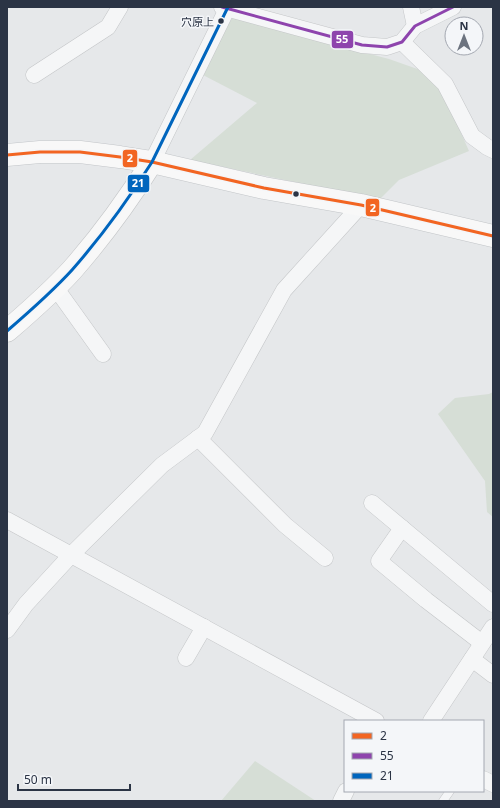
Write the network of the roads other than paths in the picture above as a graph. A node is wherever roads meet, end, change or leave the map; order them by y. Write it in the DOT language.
graph roads {
  1 [pos="120,7"];
  2 [pos="226,7"];
  3 [pos="411,7"];
  4 [pos="453,7"];
  5 [pos="415,26"];
  6 [pos="402,42"];
  7 [pos="34,75"];
  8 [pos="493,150"];
  9 [pos="7,155"];
  10 [pos="152,162"];
  11 [pos="361,205"];
  12 [pos="493,236"];
  13 [pos="55,287"];
  14 [pos="7,331"];
  15 [pos="102,354"];
  16 [pos="198,438"];
  17 [pos="372,503"];
  18 [pos="9,525"];
  19 [pos="402,528"];
  20 [pos="71,555"];
  21 [pos="325,558"];
  22 [pos="493,604"];
  23 [pos="493,627"];
  24 [pos="204,628"];
  25 [pos="7,630"];
  26 [pos="482,643"];
  27 [pos="186,658"];
  28 [pos="472,659"];
  29 [pos="493,675"];
  30 [pos="374,720"];
  31 [pos="432,720"];
  32 [pos="484,780"];
  33 [pos="493,784"];
  34 [pos="346,792"];
  35 [pos="449,792"];
  36 [pos="341,801"];
  37 [pos="443,801"];
  1 -- 7 [label="street"];
  2 -- 6 [label="street"];
  2 -- 10 [label="street"];
  3 -- 5 [label="street"];
  4 -- 5 [label="street"];
  5 -- 6 [label="street"];
  6 -- 8 [label="street"];
  9 -- 10 [label="main road"];
  10 -- 11 [label="main road"];
  10 -- 13 [label="main road"];
  11 -- 12 [label="main road"];
  11 -- 16 [label="street"];
  13 -- 14 [label="main road"];
  13 -- 15 [label="street"];
  16 -- 20 [label="street"];
  16 -- 21 [label="street"];
  17 -- 19 [label="street"];
  18 -- 20 [label="street"];
  19 -- 22 [label="street"];
  19 -- 26 [label="street"];
  20 -- 24 [label="street"];
  20 -- 25 [label="street"];
  23 -- 26 [label="street"];
  24 -- 27 [label="street"];
  24 -- 30 [label="street"];
  26 -- 28 [label="street"];
  28 -- 29 [label="street"];
  28 -- 31 [label="street"];
  32 -- 33 [label="street"];
  34 -- 36 [label="street"];
  35 -- 37 [label="lane"];
}
